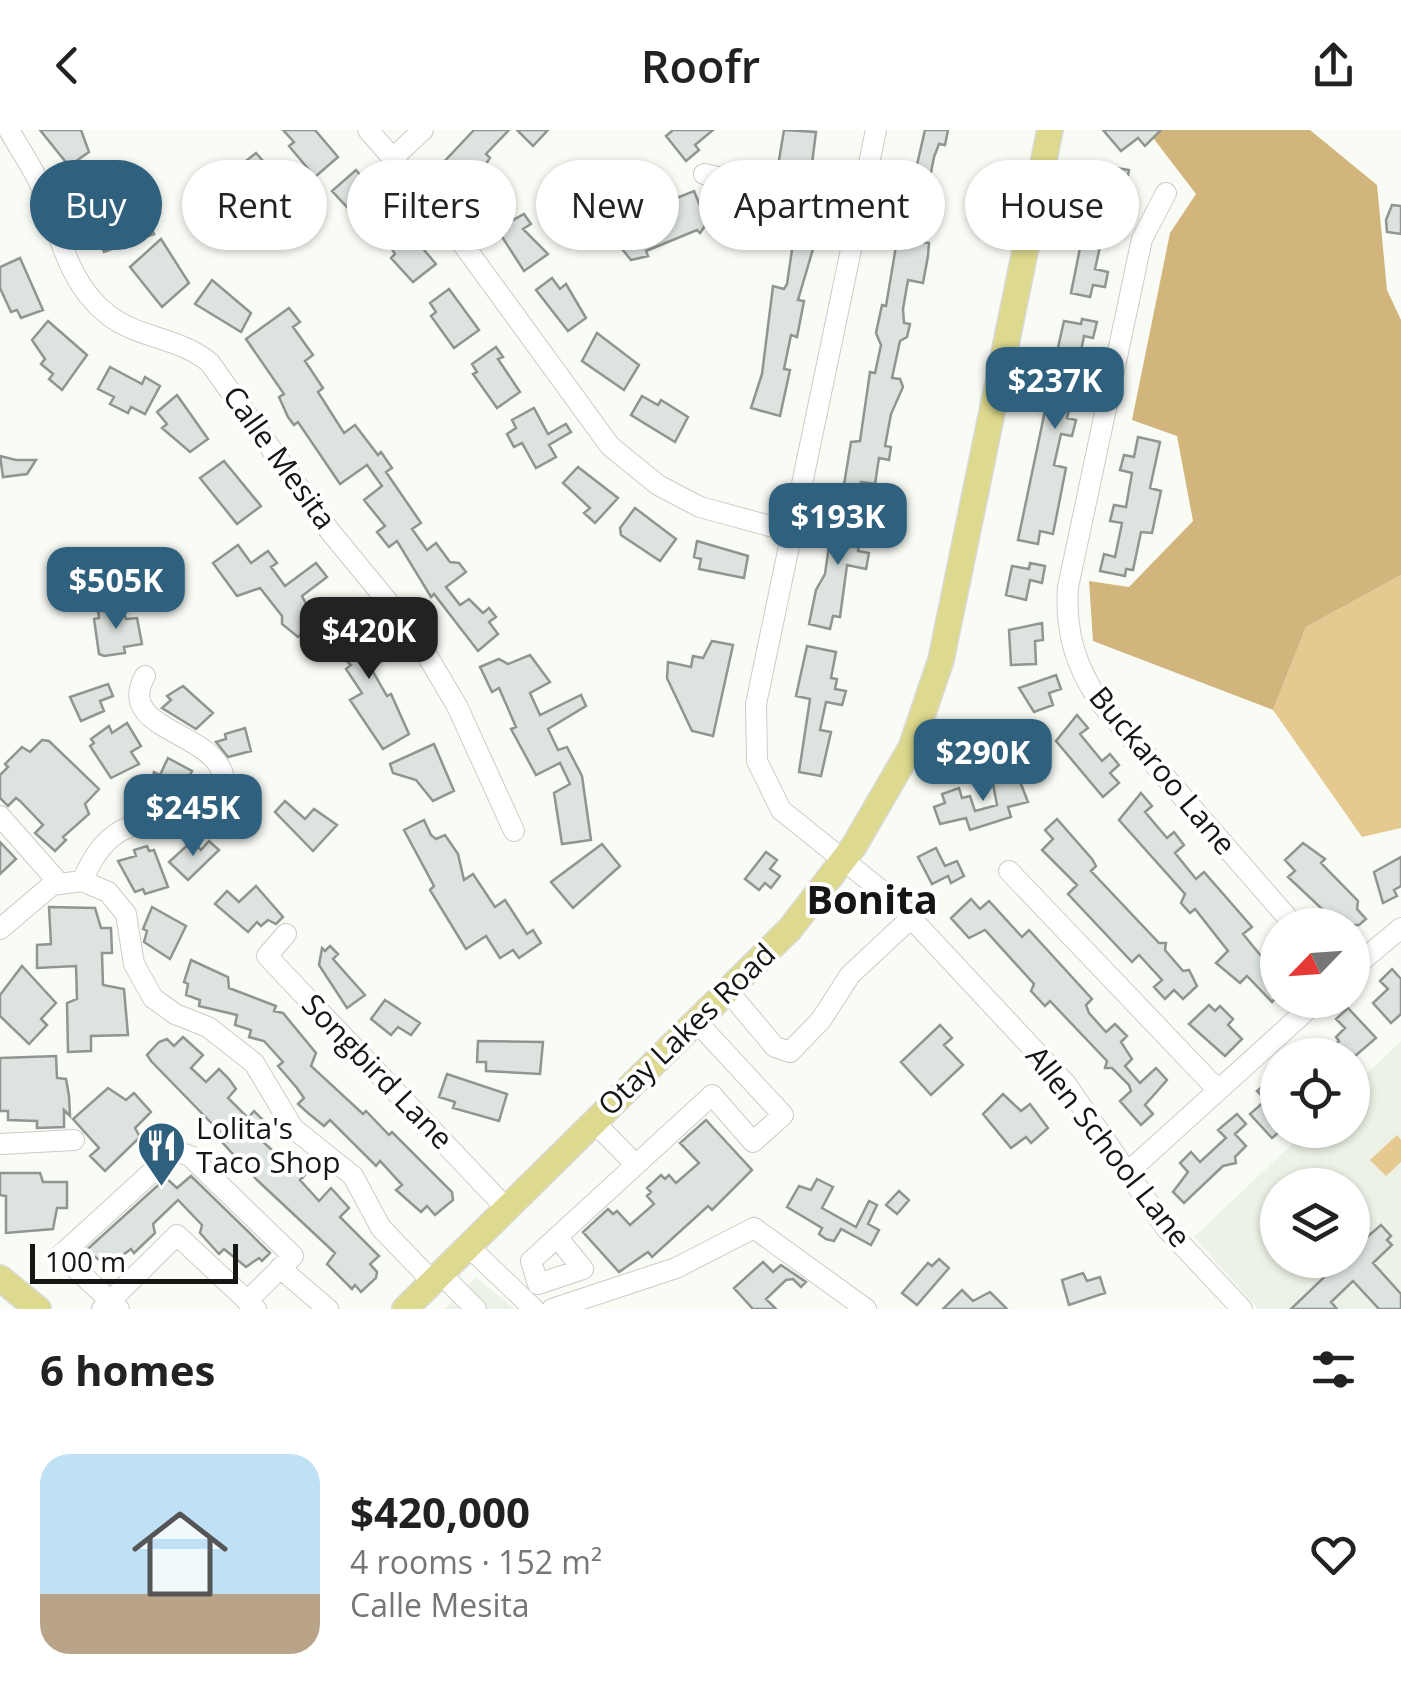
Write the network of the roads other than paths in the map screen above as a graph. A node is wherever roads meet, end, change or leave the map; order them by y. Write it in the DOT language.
graph roads {
  1 [pos="9,130"];
  2 [pos="368,130"];
  3 [pos="423,130"];
  4 [pos="876,130"];
  5 [pos="1050,130"];
  6 [pos="394,158"];
  7 [pos="870,160"];
  8 [pos="1166,193"];
  9 [pos="851,250"];
  10 [pos="792,532"];
  11 [pos="145,676"];
  12 [pos="0,816"];
  13 [pos="514,831"];
  14 [pos="843,862"];
  15 [pos="1009,871"];
  16 [pos="82,881"];
  17 [pos="59,883"];
  18 [pos="1279,908"];
  19 [pos="911,918"];
  20 [pos="1401,928"];
  21 [pos="0,929"];
  22 [pos="286,934"];
  23 [pos="1370,955"];
  24 [pos="726,990"];
  25 [pos="1297,1018"];
  26 [pos="696,1020"];
  27 [pos="1216,1088"];
  28 [pos="593,1121"];
  29 [pos="74,1140"];
  30 [pos="0,1144"];
  31 [pos="636,1166"];
  32 [pos="1128,1172"];
  33 [pos="508,1209"];
  34 [pos="557,1238"];
  35 [pos="468,1246"];
  36 [pos="280,1268"];
  37 [pos="436,1277"];
  38 [pos="0,1278"];
  39 [pos="110,1307"];
  40 [pos="253,1307"];
  41 [pos="38,1309"];
  42 [pos="299,1309"];
  43 [pos="313,1309"];
  44 [pos="328,1309"];
  45 [pos="405,1309"];
  46 [pos="476,1309"];
  47 [pos="534,1309"];
  48 [pos="552,1309"];
  49 [pos="866,1309"];
  50 [pos="1242,1309"];
  1 -- 13 [label="street, Calle Mesita"];
  2 -- 6 [label="street"];
  3 -- 6 [label="street"];
  4 -- 7 [label="street, Allen School Lane"];
  5 -- 14 [label="main road, Otay Lakes Road"];
  6 -- 10 [label="street"];
  8 -- 18 [label="street, Buckaroo Lane"];
  9 -- 10 [label="street, Allen School Lane"];
  10 -- 14 [label="street, Allen School Lane"];
  11 -- 16 [label="street"];
  12 -- 17 [label="street"];
  14 -- 19 [label="street, Allen School Lane"];
  14 -- 24 [label="main road, Otay Lakes Road"];
  15 -- 27 [label="street"];
  16 -- 17 [label="street"];
  16 -- 37 [label="street"];
  17 -- 21 [label="street"];
  19 -- 24 [label="street"];
  19 -- 32 [label="street, Allen School Lane"];
  20 -- 23 [label="street"];
  22 -- 33 [label="street, Songbird Lane"];
  24 -- 26 [label="main road, Otay Lakes Road"];
  25 -- 27 [label="street"];
  26 -- 28 [label="main road, Otay Lakes Road"];
  26 -- 31 [label="street"];
  27 -- 32 [label="street"];
  28 -- 31 [label="street"];
  28 -- 33 [label="main road, Otay Lakes Road"];
  29 -- 30 [label="street"];
  31 -- 34 [label="street"];
  32 -- 50 [label="street, Allen School Lane"];
  33 -- 35 [label="main road, Otay Lakes Road"];
  35 -- 37 [label="main road, Otay Lakes Road"];
  35 -- 47 [label="street"];
  36 -- 39 [label="street"];
  36 -- 40 [label="street"];
  36 -- 44 [label="street"];
  37 -- 45 [label="main road, Otay Lakes Road"];
  37 -- 46 [label="street"];
  38 -- 41 [label="main road"];
  39 -- 40 [label="street"];
  42 -- 43 [label="street"];
  48 -- 49 [label="street"];
}
